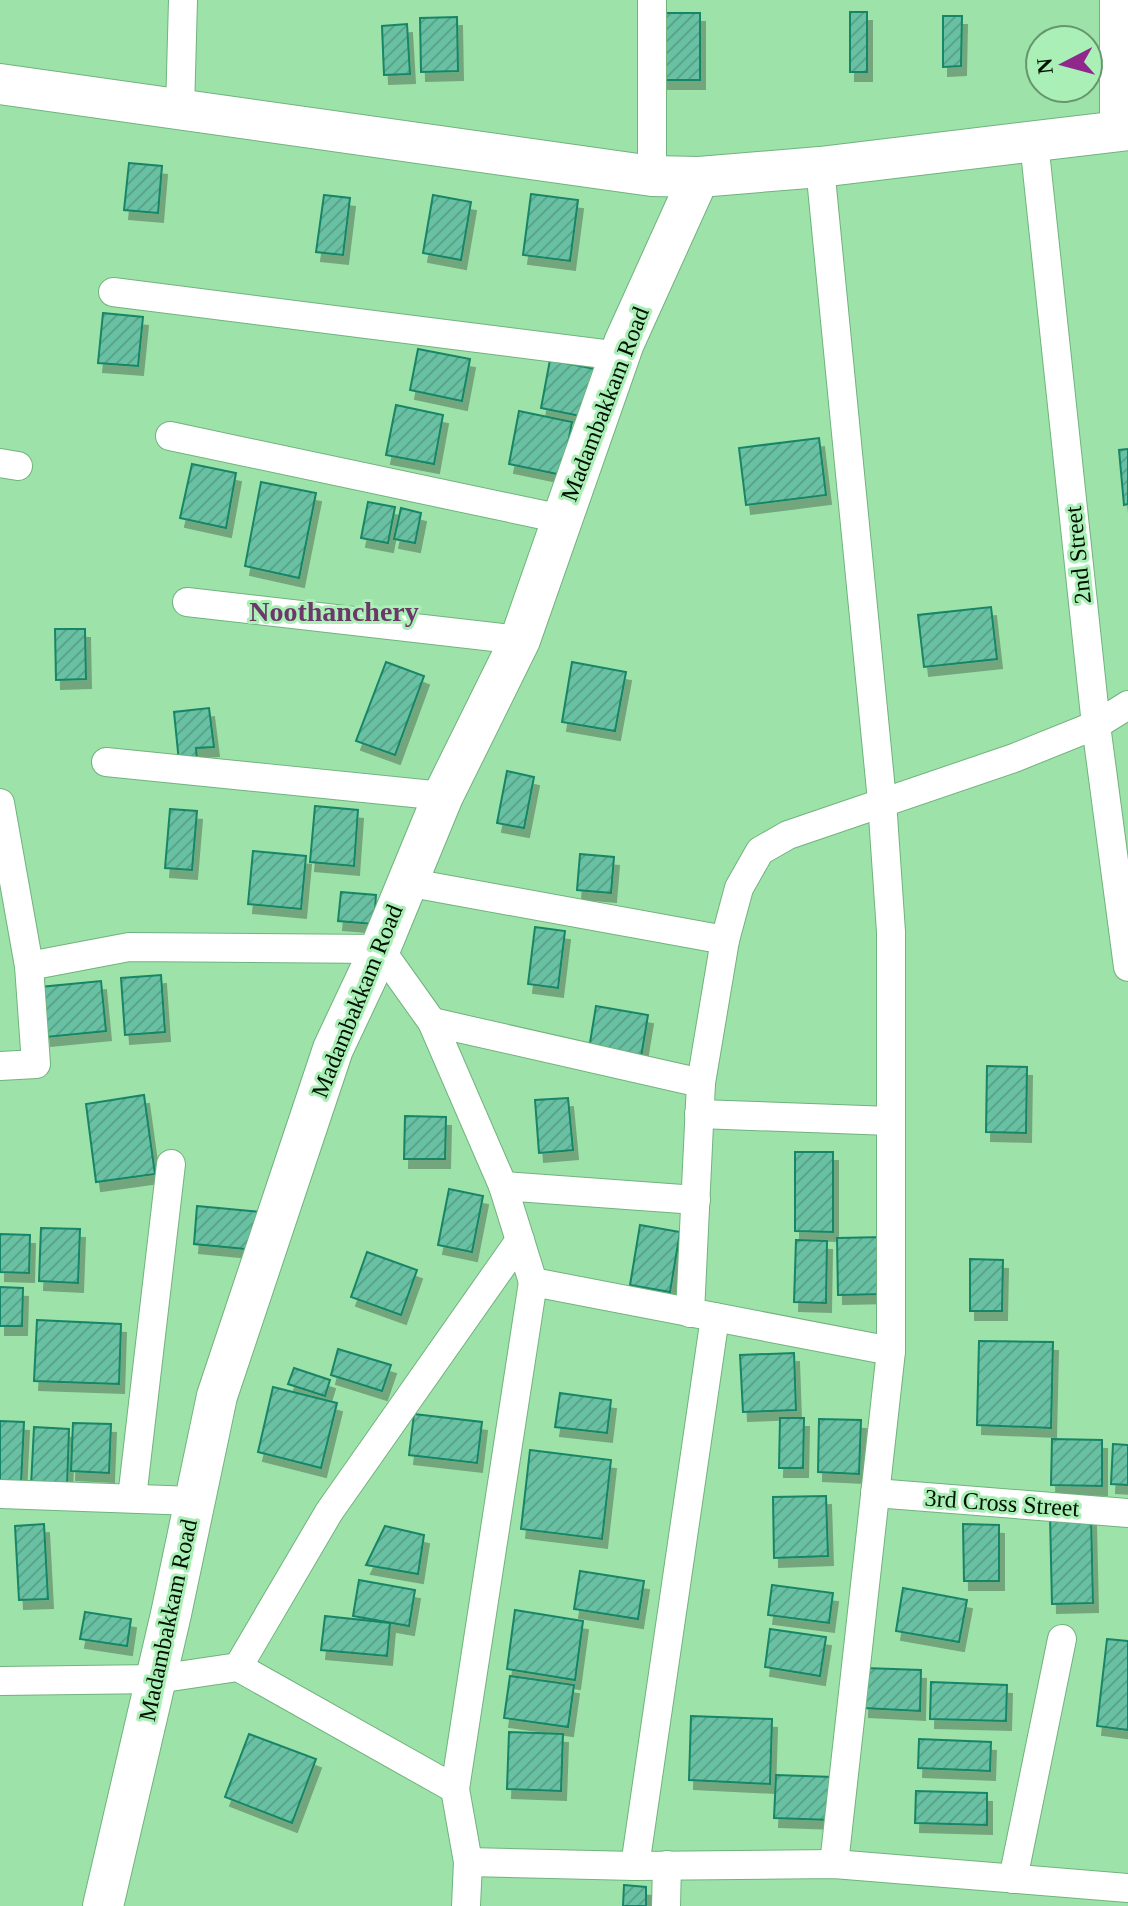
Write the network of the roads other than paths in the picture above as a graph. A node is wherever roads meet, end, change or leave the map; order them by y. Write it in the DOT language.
graph roads {
  1 [pos="183,0"];
  2 [pos="652,0"];
  3 [pos="1114,0"];
  4 [pos="0,84"];
  5 [pos="180,110"];
  6 [pos="1121,131"];
  7 [pos="1034,142"];
  8 [pos="820,167"];
  9 [pos="652,176"];
  10 [pos="699,177"];
  11 [pos="113,292"];
  12 [pos="620,356"];
  13 [pos="170,436"];
  14 [pos="562,519"];
  15 [pos="187,602"];
  16 [pos="520,640"];
  17 [pos="1128,705"];
  18 [pos="1096,725"];
  19 [pos="106,762"];
  20 [pos="443,796"];
  21 [pos="882,801"];
  22 [pos="0,803"];
  23 [pos="406,882"];
  24 [pos="8,893"];
  25 [pos="725,940"];
  26 [pos="380,949"];
  27 [pos="29,966"];
  28 [pos="1128,967"];
  29 [pos="432,1022"];
  30 [pos="0,1066"];
  31 [pos="701,1083"];
  32 [pos="699,1114"];
  33 [pos="891,1121"];
  34 [pos="171,1164"];
  35 [pos="503,1186"];
  36 [pos="696,1200"];
  37 [pos="520,1240"];
  38 [pos="533,1282"];
  39 [pos="702,1315"];
  40 [pos="891,1351"];
  41 [pos="875,1493"];
  42 [pos="0,1494"];
  43 [pos="132,1498"];
  44 [pos="194,1501"];
  45 [pos="1128,1513"];
  46 [pos="1062,1639"];
  47 [pos="238,1667"];
  48 [pos="157,1679"];
  49 [pos="0,1681"];
  50 [pos="455,1789"];
  51 [pos="468,1862"];
  52 [pos="834,1864"];
  53 [pos="667,1865"];
  54 [pos="635,1866"];
  55 [pos="1013,1879"];
  56 [pos="1128,1888"];
  57 [pos="103,1906"];
  58 [pos="466,1906"];
  59 [pos="666,1906"];
  1 -- 5 [label="street"];
  2 -- 9 [label="street"];
  3 -- 6 [label="street"];
  4 -- 5 [label="street"];
  5 -- 9 [label="street"];
  6 -- 7 [label="street"];
  7 -- 8 [label="street"];
  7 -- 18 [label="street, 2nd Street"];
  8 -- 10 [label="street"];
  8 -- 21 [label="street"];
  9 -- 10 [label="street"];
  10 -- 12 [label="street, Madambakkam Road"];
  11 -- 12 [label="street"];
  12 -- 14 [label="street, Madambakkam Road"];
  13 -- 14 [label="street"];
  14 -- 16 [label="street, Madambakkam Road"];
  15 -- 16 [label="street"];
  16 -- 20 [label="street, Madambakkam Road"];
  17 -- 18 [label="street"];
  18 -- 21 [label="street"];
  18 -- 28 [label="street, 2nd Street"];
  19 -- 20 [label="street"];
  20 -- 23 [label="street, Madambakkam Road"];
  21 -- 25 [label="street"];
  21 -- 33 [label="street"];
  22 -- 24 [label="street"];
  23 -- 25 [label="street"];
  23 -- 26 [label="street, Madambakkam Road"];
  24 -- 27 [label="street"];
  25 -- 31 [label="street"];
  26 -- 27 [label="street"];
  26 -- 29 [label="street"];
  26 -- 44 [label="street, Madambakkam Road"];
  27 -- 30 [label="street"];
  29 -- 31 [label="street"];
  29 -- 35 [label="street"];
  31 -- 32 [label="street"];
  32 -- 33 [label="street"];
  32 -- 36 [label="street"];
  33 -- 40 [label="street"];
  34 -- 43 [label="street"];
  35 -- 36 [label="street"];
  35 -- 37 [label="street"];
  36 -- 39 [label="street"];
  37 -- 38 [label="street"];
  37 -- 47 [label="street"];
  38 -- 39 [label="street"];
  38 -- 50 [label="street"];
  39 -- 40 [label="street"];
  39 -- 54 [label="street"];
  40 -- 41 [label="street"];
  41 -- 45 [label="street, 3rd Cross Street"];
  41 -- 52 [label="street"];
  42 -- 43 [label="street"];
  43 -- 44 [label="street"];
  44 -- 48 [label="street, Madambakkam Road"];
  46 -- 55 [label="street"];
  47 -- 48 [label="street"];
  47 -- 50 [label="street"];
  48 -- 49 [label="street"];
  48 -- 57 [label="street, Madambakkam Road"];
  50 -- 51 [label="street"];
  51 -- 54 [label="street"];
  51 -- 58 [label="street"];
  52 -- 53 [label="street"];
  52 -- 55 [label="street"];
  53 -- 54 [label="street"];
  53 -- 59 [label="street"];
  55 -- 56 [label="street"];
}
